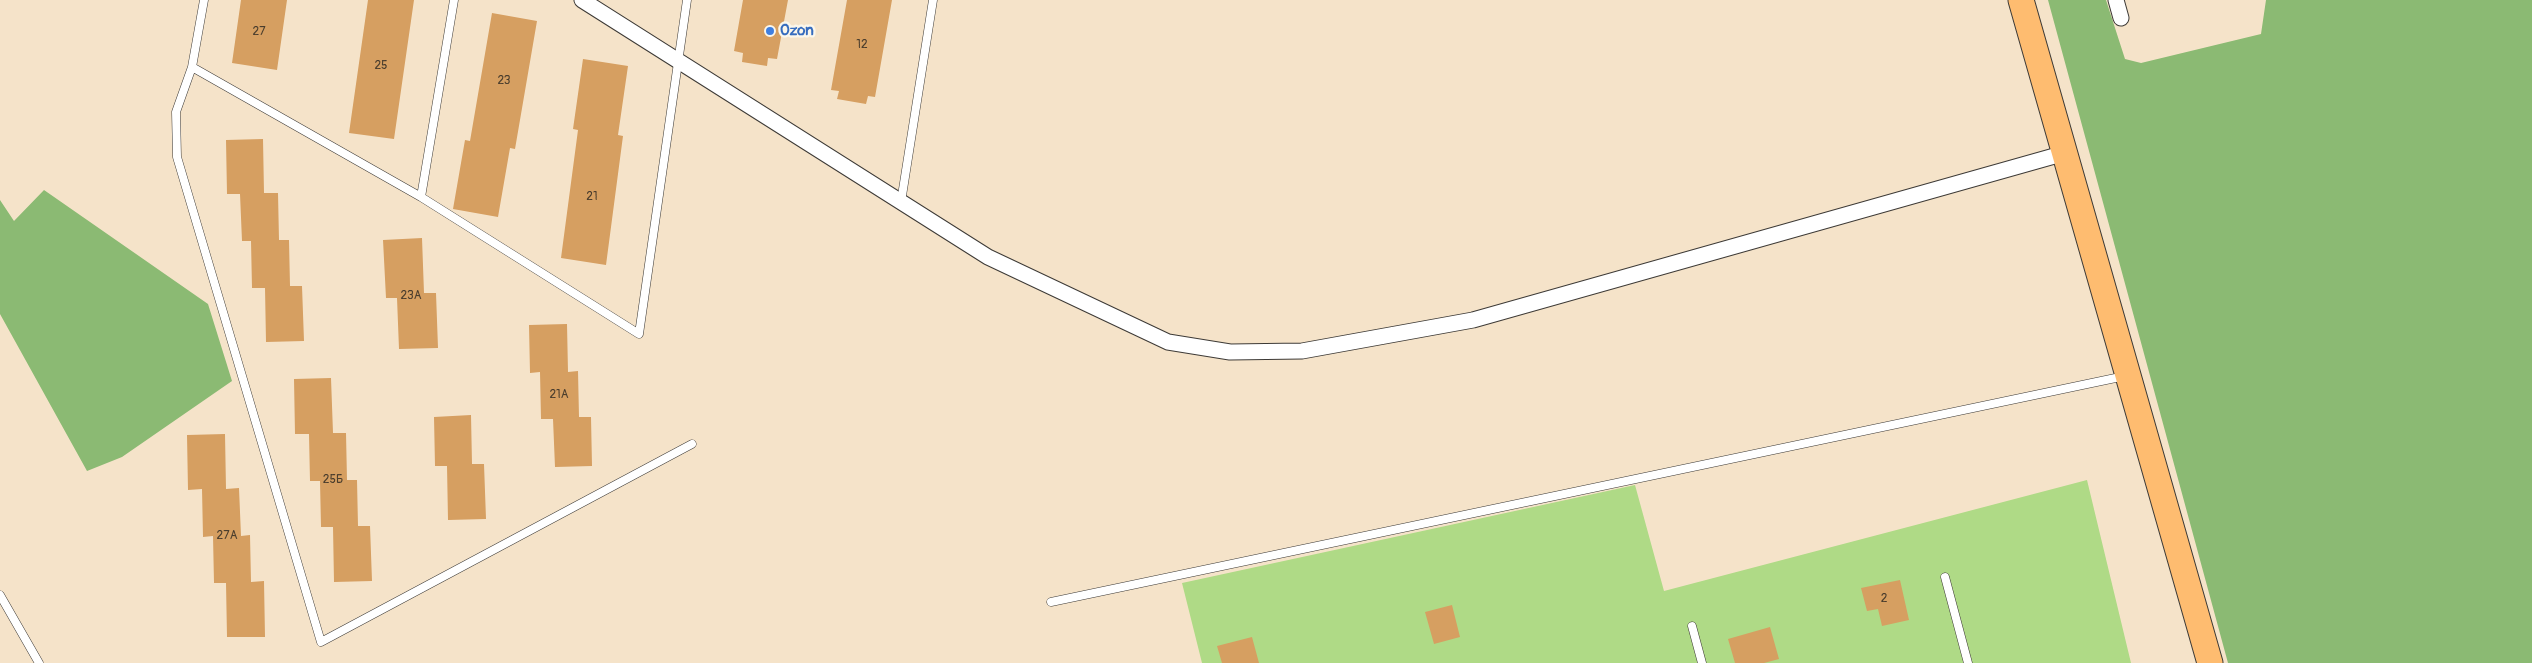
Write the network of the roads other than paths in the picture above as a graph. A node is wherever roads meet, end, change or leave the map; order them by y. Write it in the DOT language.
graph roads {
  1 [pos="204,0"];
  2 [pos="454,0"];
  3 [pos="582,0"];
  4 [pos="687,0"];
  5 [pos="933,0"];
  6 [pos="2021,0"];
  7 [pos="2116,0"];
  8 [pos="2121,18"];
  9 [pos="677,60"];
  10 [pos="192,67"];
  11 [pos="2065,153"];
  12 [pos="421,197"];
  13 [pos="901,202"];
  14 [pos="2128,376"];
  15 [pos="692,444"];
  16 [pos="1946,577"];
  17 [pos="0,595"];
  18 [pos="1051,602"];
  19 [pos="1692,626"];
  20 [pos="38,663"];
  21 [pos="1702,663"];
  22 [pos="1968,663"];
  23 [pos="2210,663"];
  1 -- 10 [label="lane"];
  2 -- 12 [label="lane"];
  3 -- 9 [label="street"];
  4 -- 9 [label="lane"];
  5 -- 13 [label="lane"];
  6 -- 11 [label="main road"];
  7 -- 8 [label="street"];
  9 -- 12 [label="lane"];
  9 -- 13 [label="street"];
  10 -- 12 [label="lane"];
  10 -- 15 [label="lane"];
  11 -- 13 [label="street"];
  11 -- 14 [label="main road"];
  14 -- 18 [label="lane"];
  14 -- 23 [label="main road"];
  16 -- 22 [label="lane"];
  17 -- 20 [label="lane"];
  19 -- 21 [label="lane"];
}
